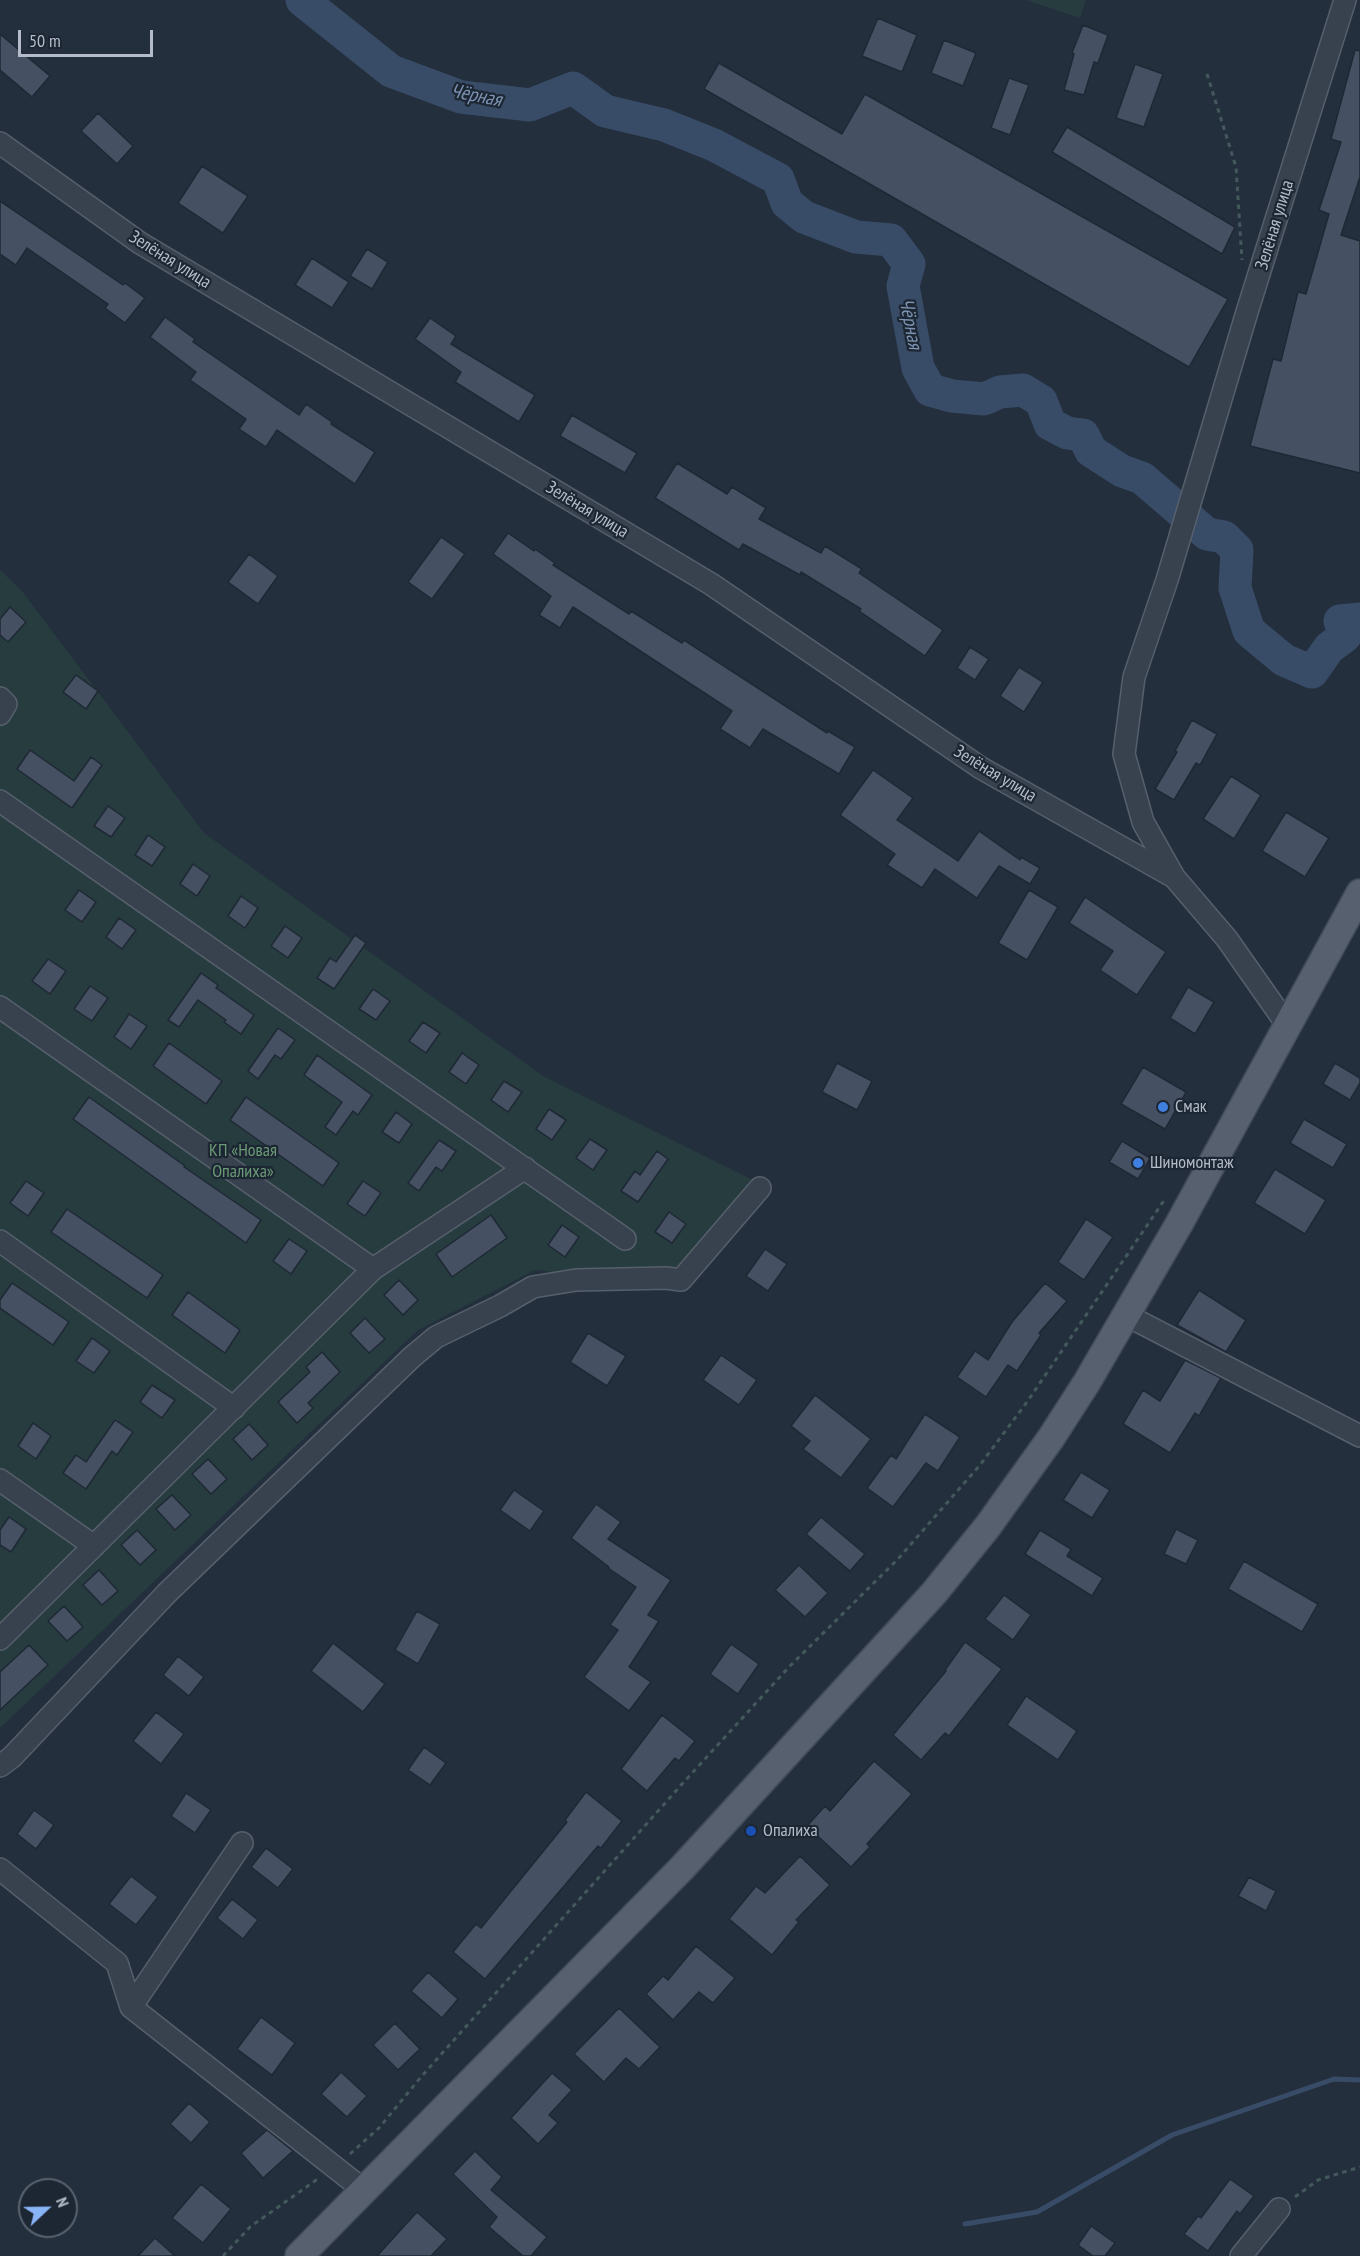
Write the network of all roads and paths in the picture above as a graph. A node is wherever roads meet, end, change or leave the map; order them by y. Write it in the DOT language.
graph roads {
  1 [pos="1345,0"];
  2 [pos="1207,74"];
  3 [pos="0,142"];
  4 [pos="1243,270"];
  5 [pos="0,698"];
  6 [pos="0,714"];
  7 [pos="0,801"];
  8 [pos="1174,877"];
  9 [pos="1360,893"];
  10 [pos="0,1007"];
  11 [pos="1288,1026"];
  12 [pos="525,1168"];
  13 [pos="760,1188"];
  14 [pos="1165,1199"];
  15 [pos="625,1239"];
  16 [pos="0,1241"];
  17 [pos="373,1269"];
  18 [pos="1126,1315"];
  19 [pos="234,1408"];
  20 [pos="1360,1436"];
  21 [pos="0,1480"];
  22 [pos="94,1546"];
  23 [pos="0,1638"];
  24 [pos="0,1766"];
  25 [pos="242,1843"];
  26 [pos="0,1869"];
  27 [pos="131,2007"];
  28 [pos="335,2167"];
  29 [pos="1360,2167"];
  30 [pos="365,2191"];
  31 [pos="1279,2209"];
  32 [pos="223,2256"];
  33 [pos="299,2256"];
  34 [pos="1241,2256"];
  1 -- 8 [label="street, Зелёная улица"];
  2 -- 4 [label="path"];
  3 -- 8 [label="street, Зелёная улица"];
  5 -- 6 [label="street"];
  7 -- 12 [label="street"];
  8 -- 11 [label="street"];
  9 -- 11 [label="main road"];
  10 -- 17 [label="street"];
  11 -- 18 [label="main road"];
  12 -- 15 [label="street"];
  12 -- 17 [label="street"];
  13 -- 24 [label="street"];
  14 -- 28 [label="path"];
  16 -- 19 [label="street"];
  17 -- 19 [label="street"];
  18 -- 20 [label="street"];
  18 -- 30 [label="main road"];
  19 -- 22 [label="street"];
  21 -- 22 [label="street"];
  22 -- 23 [label="street"];
  25 -- 27 [label="street"];
  26 -- 27 [label="street"];
  27 -- 28 [label="street"];
  28 -- 30 [label="street"];
  28 -- 32 [label="path"];
  29 -- 31 [label="path"];
  30 -- 33 [label="main road"];
  31 -- 34 [label="street"];
}
